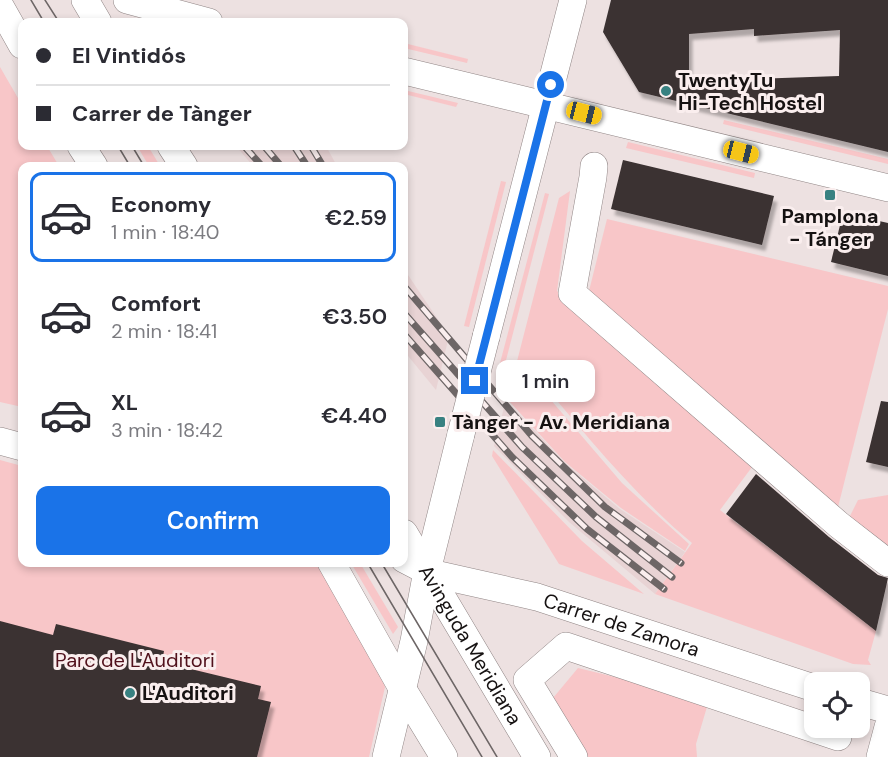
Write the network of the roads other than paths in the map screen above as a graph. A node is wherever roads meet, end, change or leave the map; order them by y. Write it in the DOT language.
graph roads {
  1 [pos="85,0"];
  2 [pos="113,0"];
  3 [pos="127,0"];
  4 [pos="573,0"];
  5 [pos="0,6"];
  6 [pos="96,18"];
  7 [pos="115,18"];
  8 [pos="194,18"];
  9 [pos="18,38"];
  10 [pos="408,71"];
  11 [pos="546,104"];
  12 [pos="594,166"];
  13 [pos="888,188"];
  14 [pos="0,441"];
  15 [pos="18,446"];
  16 [pos="408,544"];
  17 [pos="888,563"];
  18 [pos="415,565"];
  19 [pos="334,567"];
  20 [pos="804,685"];
  21 [pos="402,688"];
  22 [pos="870,705"];
  23 [pos="888,710"];
  24 [pos="804,726"];
  25 [pos="888,727"];
  26 [pos="386,757"];
  27 [pos="444,757"];
  28 [pos="537,757"];
  29 [pos="574,757"];
  30 [pos="880,757"];
  1 -- 6 [label="street"];
  2 -- 7 [label="street"];
  3 -- 8 [label="street"];
  4 -- 11 [label="street"];
  5 -- 9 [label="street"];
  10 -- 11 [label="street"];
  11 -- 13 [label="street"];
  11 -- 18 [label="street, bridge"];
  12 -- 17 [label="street"];
  14 -- 15 [label="street"];
  16 -- 18 [label="street, Avinguda Meridiana"];
  18 -- 20 [label="street, Carrer de Zamora"];
  18 -- 21 [label="street"];
  18 -- 28 [label="street, Avinguda Meridiana"];
  19 -- 21 [label="street"];
  21 -- 26 [label="street"];
  21 -- 27 [label="street"];
  22 -- 23 [label="street"];
  24 -- 29 [label="street"];
  25 -- 30 [label="street"];
}
